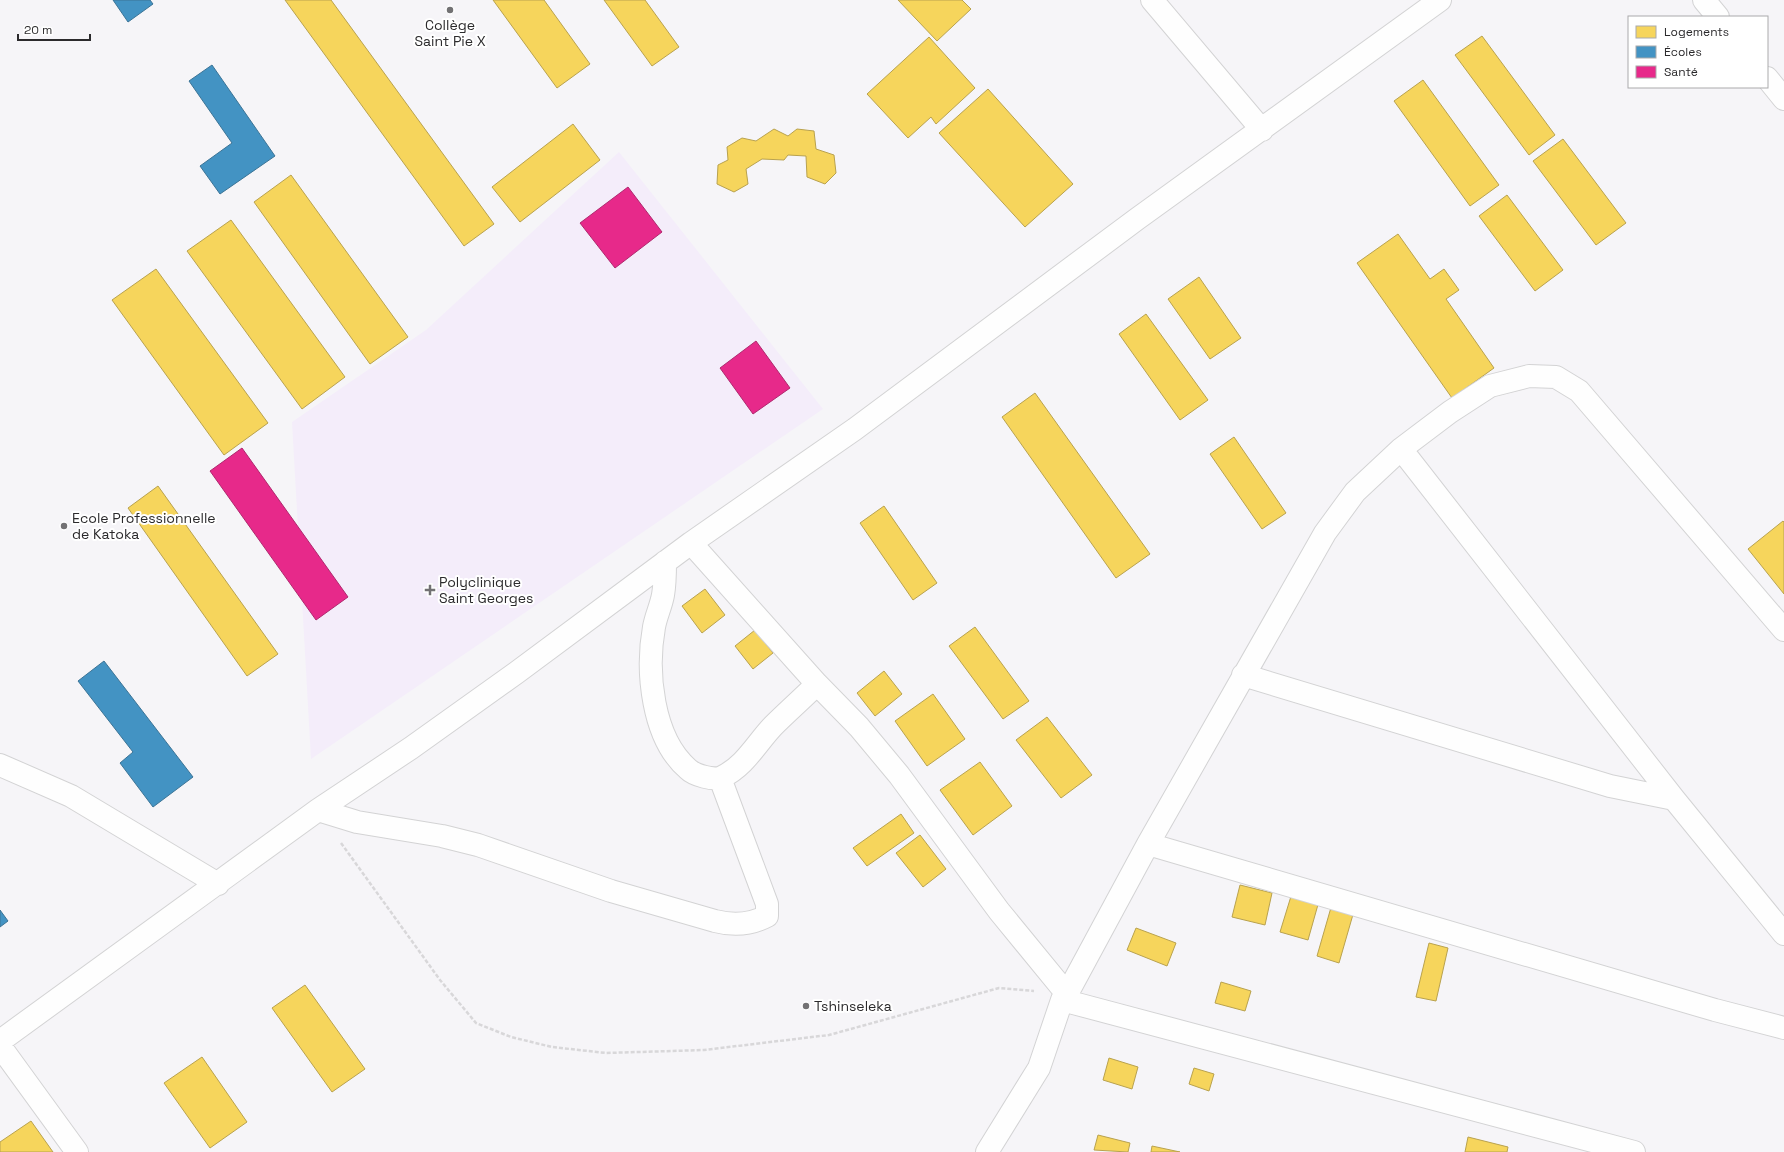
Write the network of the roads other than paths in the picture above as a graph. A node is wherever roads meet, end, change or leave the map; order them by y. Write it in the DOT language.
graph roads {
  1 [pos="1152,0"];
  2 [pos="1440,0"];
  3 [pos="1704,0"];
  4 [pos="1717,16"];
  5 [pos="1768,79"];
  6 [pos="1784,99"];
  7 [pos="1262,130"];
  8 [pos="1401,449"];
  9 [pos="691,543"];
  10 [pos="665,562"];
  11 [pos="1784,630"];
  12 [pos="1243,675"];
  13 [pos="817,684"];
  14 [pos="0,765"];
  15 [pos="720,778"];
  16 [pos="1674,799"];
  17 [pos="318,810"];
  18 [pos="1148,844"];
  19 [pos="218,884"];
  20 [pos="1784,934"];
  21 [pos="1064,997"];
  22 [pos="1784,1028"];
  23 [pos="0,1041"];
  24 [pos="0,1046"];
  25 [pos="77,1152"];
  26 [pos="986,1152"];
  27 [pos="1634,1152"];
  1 -- 7 [label="main road"];
  2 -- 7 [label="main road"];
  3 -- 4 [label="main road"];
  5 -- 6 [label="main road"];
  7 -- 9 [label="main road"];
  8 -- 11 [label="main road"];
  8 -- 12 [label="main road"];
  8 -- 16 [label="main road"];
  9 -- 10 [label="main road"];
  9 -- 13 [label="main road"];
  10 -- 15 [label="main road"];
  10 -- 17 [label="main road"];
  12 -- 16 [label="main road"];
  12 -- 18 [label="main road"];
  13 -- 15 [label="main road"];
  13 -- 21 [label="main road"];
  14 -- 19 [label="main road"];
  15 -- 17 [label="main road"];
  16 -- 20 [label="main road"];
  17 -- 19 [label="main road"];
  18 -- 21 [label="main road"];
  18 -- 22 [label="main road"];
  19 -- 23 [label="main road"];
  21 -- 26 [label="main road"];
  21 -- 27 [label="main road"];
  24 -- 25 [label="main road"];
}
